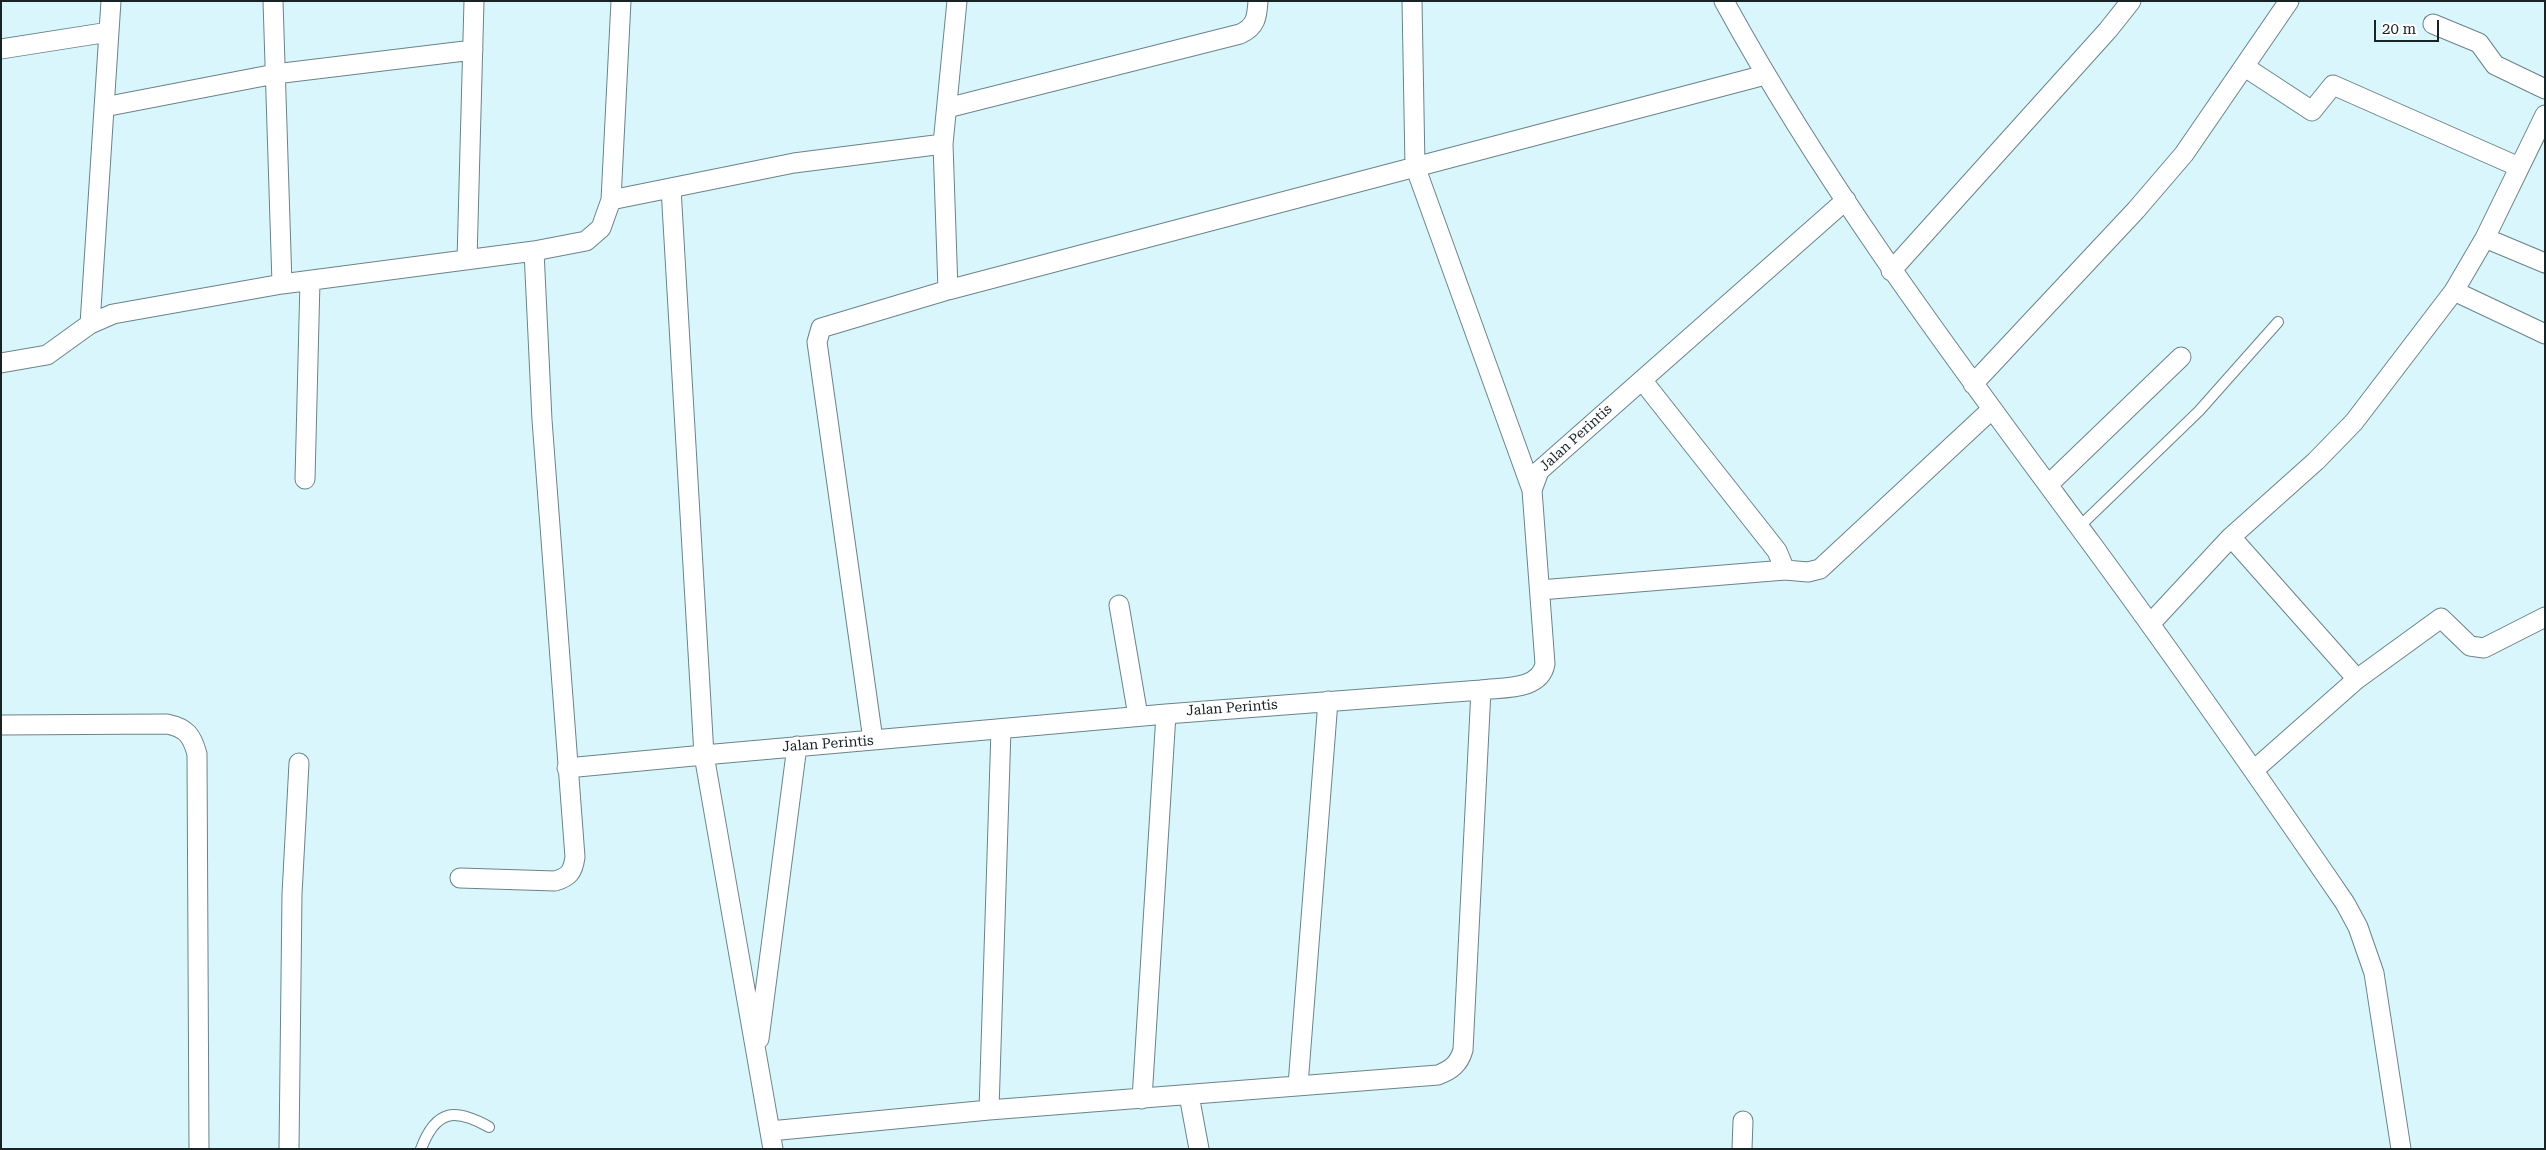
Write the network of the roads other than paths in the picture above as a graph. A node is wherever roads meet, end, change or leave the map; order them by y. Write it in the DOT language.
graph roads {
  1 [pos="111,1"];
  2 [pos="273,1"];
  3 [pos="474,1"];
  4 [pos="621,1"];
  5 [pos="957,1"];
  6 [pos="1258,1"];
  7 [pos="1412,1"];
  8 [pos="1724,1"];
  9 [pos="2131,1"];
  10 [pos="2289,1"];
  11 [pos="2433,24"];
  12 [pos="109,32"];
  13 [pos="1,49"];
  14 [pos="473,50"];
  15 [pos="2245,67"];
  16 [pos="275,74"];
  17 [pos="1765,75"];
  18 [pos="2545,89"];
  19 [pos="104,107"];
  20 [pos="947,108"];
  21 [pos="2545,115"];
  22 [pos="943,144"];
  23 [pos="1415,166"];
  24 [pos="2519,166"];
  25 [pos="671,188"];
  26 [pos="611,200"];
  27 [pos="1846,200"];
  28 [pos="2485,238"];
  29 [pos="534,251"];
  30 [pos="467,260"];
  31 [pos="2545,264"];
  32 [pos="1891,271"];
  33 [pos="310,281"];
  34 [pos="282,284"];
  35 [pos="948,290"];
  36 [pos="2454,291"];
  37 [pos="2278,322"];
  38 [pos="90,324"];
  39 [pos="2545,334"];
  40 [pos="2181,357"];
  41 [pos="1,363"];
  42 [pos="1642,380"];
  43 [pos="1973,384"];
  44 [pos="1991,410"];
  45 [pos="305,479"];
  46 [pos="2048,486"];
  47 [pos="1532,490"];
  48 [pos="2079,528"];
  49 [pos="2230,537"];
  50 [pos="1785,570"];
  51 [pos="1540,590"];
  52 [pos="1118,605"];
  53 [pos="2545,617"];
  54 [pos="2150,624"];
  55 [pos="2357,678"];
  56 [pos="1480,690"];
  57 [pos="1328,701"];
  58 [pos="1166,714"];
  59 [pos="1138,716"];
  60 [pos="1,725"];
  61 [pos="1001,729"];
  62 [pos="873,740"];
  63 [pos="797,746"];
  64 [pos="704,755"];
  65 [pos="299,763"];
  66 [pos="567,768"];
  67 [pos="2254,770"];
  68 [pos="460,878"];
  69 [pos="757,1058"];
  70 [pos="1298,1085"];
  71 [pos="1189,1095"];
  72 [pos="1142,1099"];
  73 [pos="989,1110"];
  74 [pos="1744,1121"];
  75 [pos="490,1127"];
  76 [pos="772,1140"];
  77 [pos="199,1149"];
  78 [pos="289,1149"];
  79 [pos="421,1149"];
  80 [pos="1199,1149"];
  81 [pos="1742,1149"];
  82 [pos="2401,1149"];
  1 -- 12 [label="street"];
  2 -- 16 [label="street"];
  3 -- 14 [label="street"];
  4 -- 26 [label="street"];
  5 -- 20 [label="street"];
  6 -- 20 [label="street"];
  7 -- 23 [label="street"];
  8 -- 17 [label="street"];
  9 -- 32 [label="street"];
  10 -- 15 [label="street"];
  11 -- 18 [label="street"];
  12 -- 13 [label="street"];
  12 -- 19 [label="street"];
  14 -- 16 [label="street"];
  14 -- 30 [label="street"];
  15 -- 24 [label="street"];
  15 -- 43 [label="street"];
  16 -- 19 [label="street"];
  16 -- 34 [label="street"];
  17 -- 23 [label="street"];
  17 -- 27 [label="street"];
  19 -- 38 [label="street"];
  20 -- 22 [label="street"];
  21 -- 24 [label="street"];
  22 -- 25 [label="street"];
  22 -- 35 [label="street"];
  23 -- 35 [label="street"];
  23 -- 47 [label="street"];
  24 -- 28 [label="street"];
  25 -- 26 [label="street"];
  25 -- 64 [label="street"];
  26 -- 29 [label="street"];
  27 -- 32 [label="street"];
  27 -- 42 [label="street, Jalan Perintis"];
  28 -- 31 [label="street"];
  28 -- 36 [label="street"];
  29 -- 30 [label="street"];
  29 -- 66 [label="street"];
  30 -- 33 [label="street"];
  32 -- 43 [label="street"];
  33 -- 34 [label="street"];
  33 -- 45 [label="street"];
  34 -- 38 [label="street"];
  35 -- 62 [label="street"];
  36 -- 39 [label="street"];
  36 -- 49 [label="street"];
  37 -- 48 [label="lane"];
  38 -- 41 [label="street"];
  40 -- 46 [label="street"];
  42 -- 47 [label="street, Jalan Perintis"];
  42 -- 50 [label="street"];
  43 -- 44 [label="street"];
  44 -- 46 [label="street"];
  44 -- 50 [label="street"];
  46 -- 48 [label="street"];
  47 -- 51 [label="street, Jalan Perintis"];
  48 -- 54 [label="street"];
  49 -- 54 [label="street"];
  49 -- 55 [label="street"];
  50 -- 51 [label="street"];
  51 -- 56 [label="street, Jalan Perintis"];
  52 -- 59 [label="street"];
  53 -- 55 [label="street"];
  54 -- 67 [label="street"];
  55 -- 67 [label="street"];
  56 -- 57 [label="street, Jalan Perintis"];
  56 -- 70 [label="street"];
  57 -- 58 [label="street, Jalan Perintis"];
  57 -- 70 [label="street"];
  58 -- 59 [label="street, Jalan Perintis"];
  58 -- 72 [label="street"];
  59 -- 61 [label="street, Jalan Perintis"];
  60 -- 77 [label="street"];
  61 -- 62 [label="street, Jalan Perintis"];
  61 -- 73 [label="street"];
  62 -- 63 [label="street, Jalan Perintis"];
  63 -- 64 [label="street, Jalan Perintis"];
  63 -- 69 [label="street"];
  64 -- 66 [label="street, Jalan Perintis"];
  64 -- 69 [label="street"];
  65 -- 78 [label="street"];
  66 -- 68 [label="street"];
  67 -- 82 [label="street"];
  69 -- 76 [label="street"];
  70 -- 71 [label="street"];
  71 -- 72 [label="street"];
  71 -- 80 [label="street"];
  72 -- 73 [label="street"];
  73 -- 76 [label="street"];
  74 -- 81 [label="street"];
  75 -- 79 [label="lane"];
}
